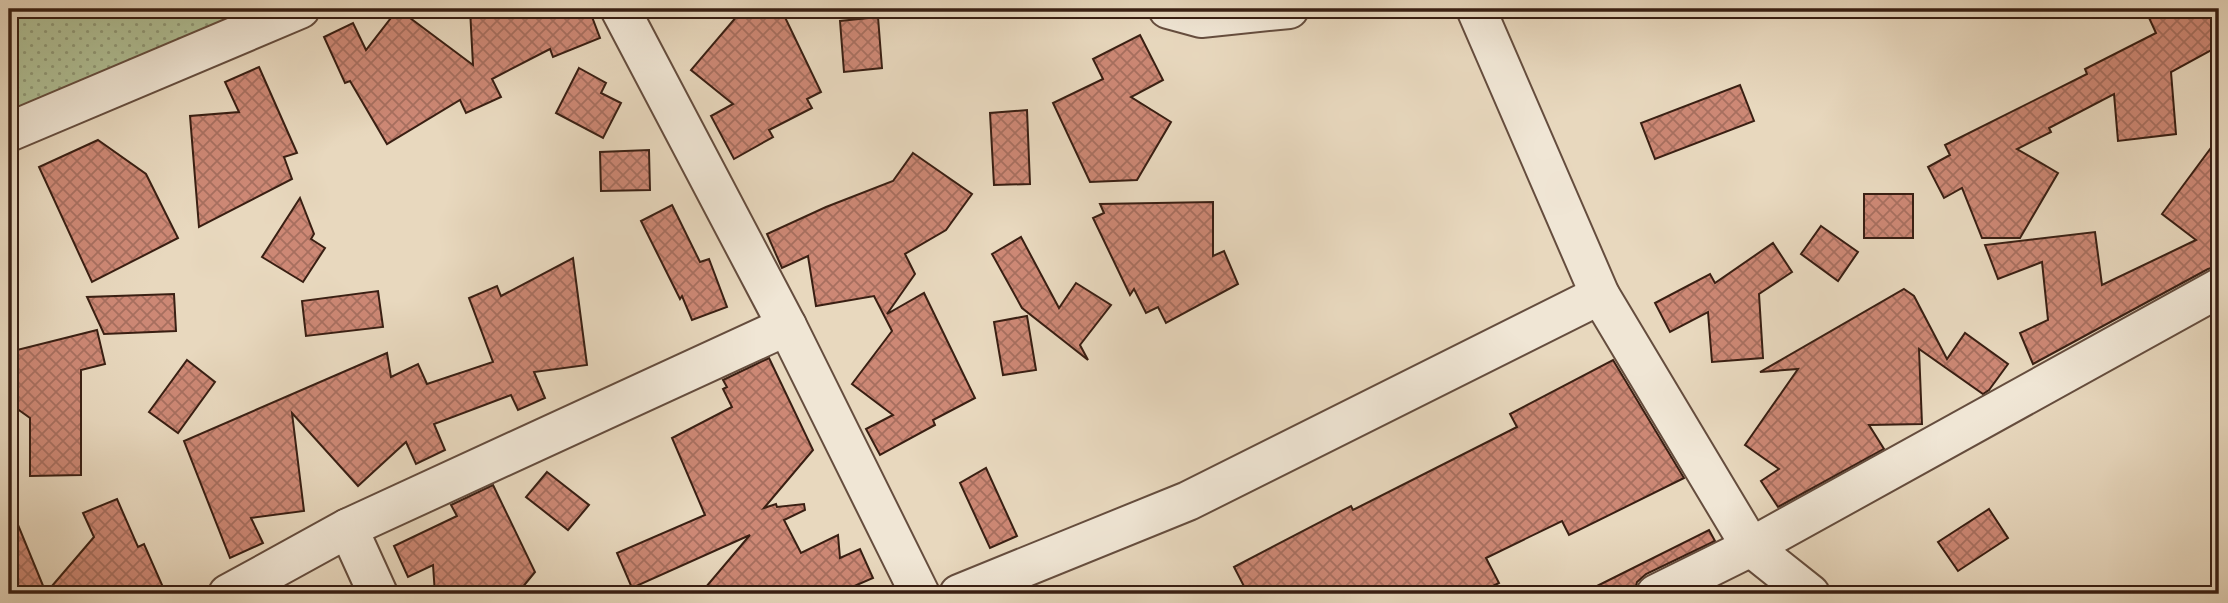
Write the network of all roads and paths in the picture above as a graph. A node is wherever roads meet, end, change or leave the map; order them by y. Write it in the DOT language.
graph roads {
  1 [pos="300,9"];
  2 [pos="620,9"];
  3 [pos="1168,9"];
  4 [pos="1289,9"];
  5 [pos="1476,9"];
  6 [pos="9,132"];
  7 [pos="2219,288"];
  8 [pos="1600,295"];
  9 [pos="788,326"];
  10 [pos="348,528"];
  11 [pos="1751,547"];
  12 [pos="228,594"];
  13 [pos="378,594"];
  14 [pos="919,594"];
  15 [pos="959,594"];
  16 [pos="1656,594"];
  17 [pos="1810,594"];
  1 -- 6 [label="street"];
  2 -- 9 [label="street"];
  3 -- 4 [label="street"];
  5 -- 8 [label="street"];
  7 -- 11 [label="street"];
  8 -- 11 [label="street"];
  8 -- 15 [label="street"];
  9 -- 10 [label="street"];
  9 -- 14 [label="street"];
  10 -- 12 [label="street"];
  10 -- 13 [label="street"];
  11 -- 16 [label="street"];
  11 -- 17 [label="street"];
}
